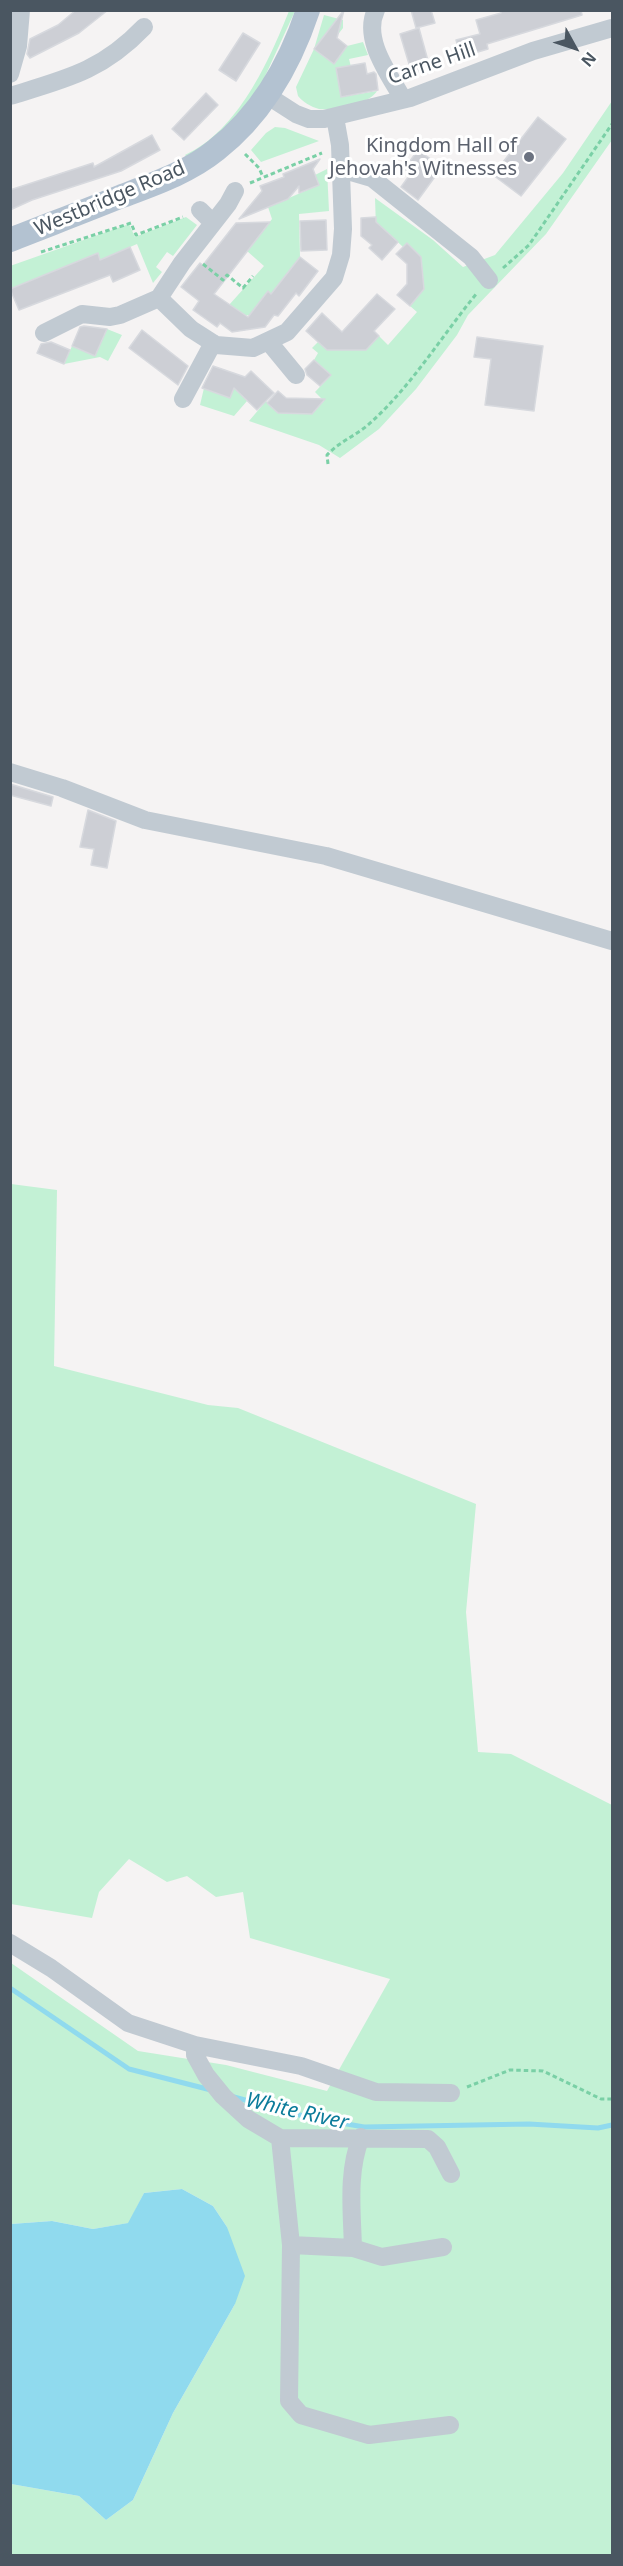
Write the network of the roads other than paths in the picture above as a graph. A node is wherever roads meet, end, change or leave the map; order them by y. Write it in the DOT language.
graph roads {
  1 [pos="21,10"];
  2 [pos="308,10"];
  3 [pos="376,10"];
  4 [pos="144,27"];
  5 [pos="612,28"];
  6 [pos="10,74"];
  7 [pos="10,96"];
  8 [pos="268,96"];
  9 [pos="403,99"];
  10 [pos="335,117"];
  11 [pos="341,169"];
  12 [pos="235,191"];
  13 [pos="10,240"];
  14 [pos="489,280"];
  15 [pos="159,298"];
  16 [pos="44,333"];
  17 [pos="268,341"];
  18 [pos="213,343"];
  19 [pos="296,375"];
  20 [pos="183,399"];
  21 [pos="10,772"];
  22 [pos="612,941"];
  23 [pos="10,1943"];
  24 [pos="195,2045"];
  25 [pos="451,2093"];
  26 [pos="280,2138"];
  27 [pos="361,2138"];
  28 [pos="451,2174"];
  29 [pos="291,2245"];
  30 [pos="443,2247"];
  31 [pos="353,2248"];
  32 [pos="450,2425"];
  1 -- 6 [label="street"];
  2 -- 8 [label="main road, Westbridge Road"];
  3 -- 9 [label="street"];
  4 -- 7 [label="street"];
  5 -- 9 [label="street, Carne Hill"];
  8 -- 10 [label="street, Carne Hill"];
  8 -- 13 [label="main road, Westbridge Road"];
  9 -- 10 [label="street, Carne Hill"];
  10 -- 11 [label="street"];
  11 -- 14 [label="street"];
  11 -- 17 [label="street"];
  12 -- 15 [label="street"];
  15 -- 16 [label="street"];
  15 -- 18 [label="street"];
  17 -- 18 [label="street"];
  17 -- 19 [label="street"];
  18 -- 20 [label="street"];
  21 -- 22 [label="street"];
  23 -- 24 [label="street"];
  24 -- 25 [label="street"];
  24 -- 26 [label="street"];
  26 -- 27 [label="street"];
  26 -- 29 [label="street"];
  27 -- 28 [label="street"];
  27 -- 31 [label="street"];
  29 -- 31 [label="street"];
  29 -- 32 [label="street"];
  30 -- 31 [label="street"];
}
